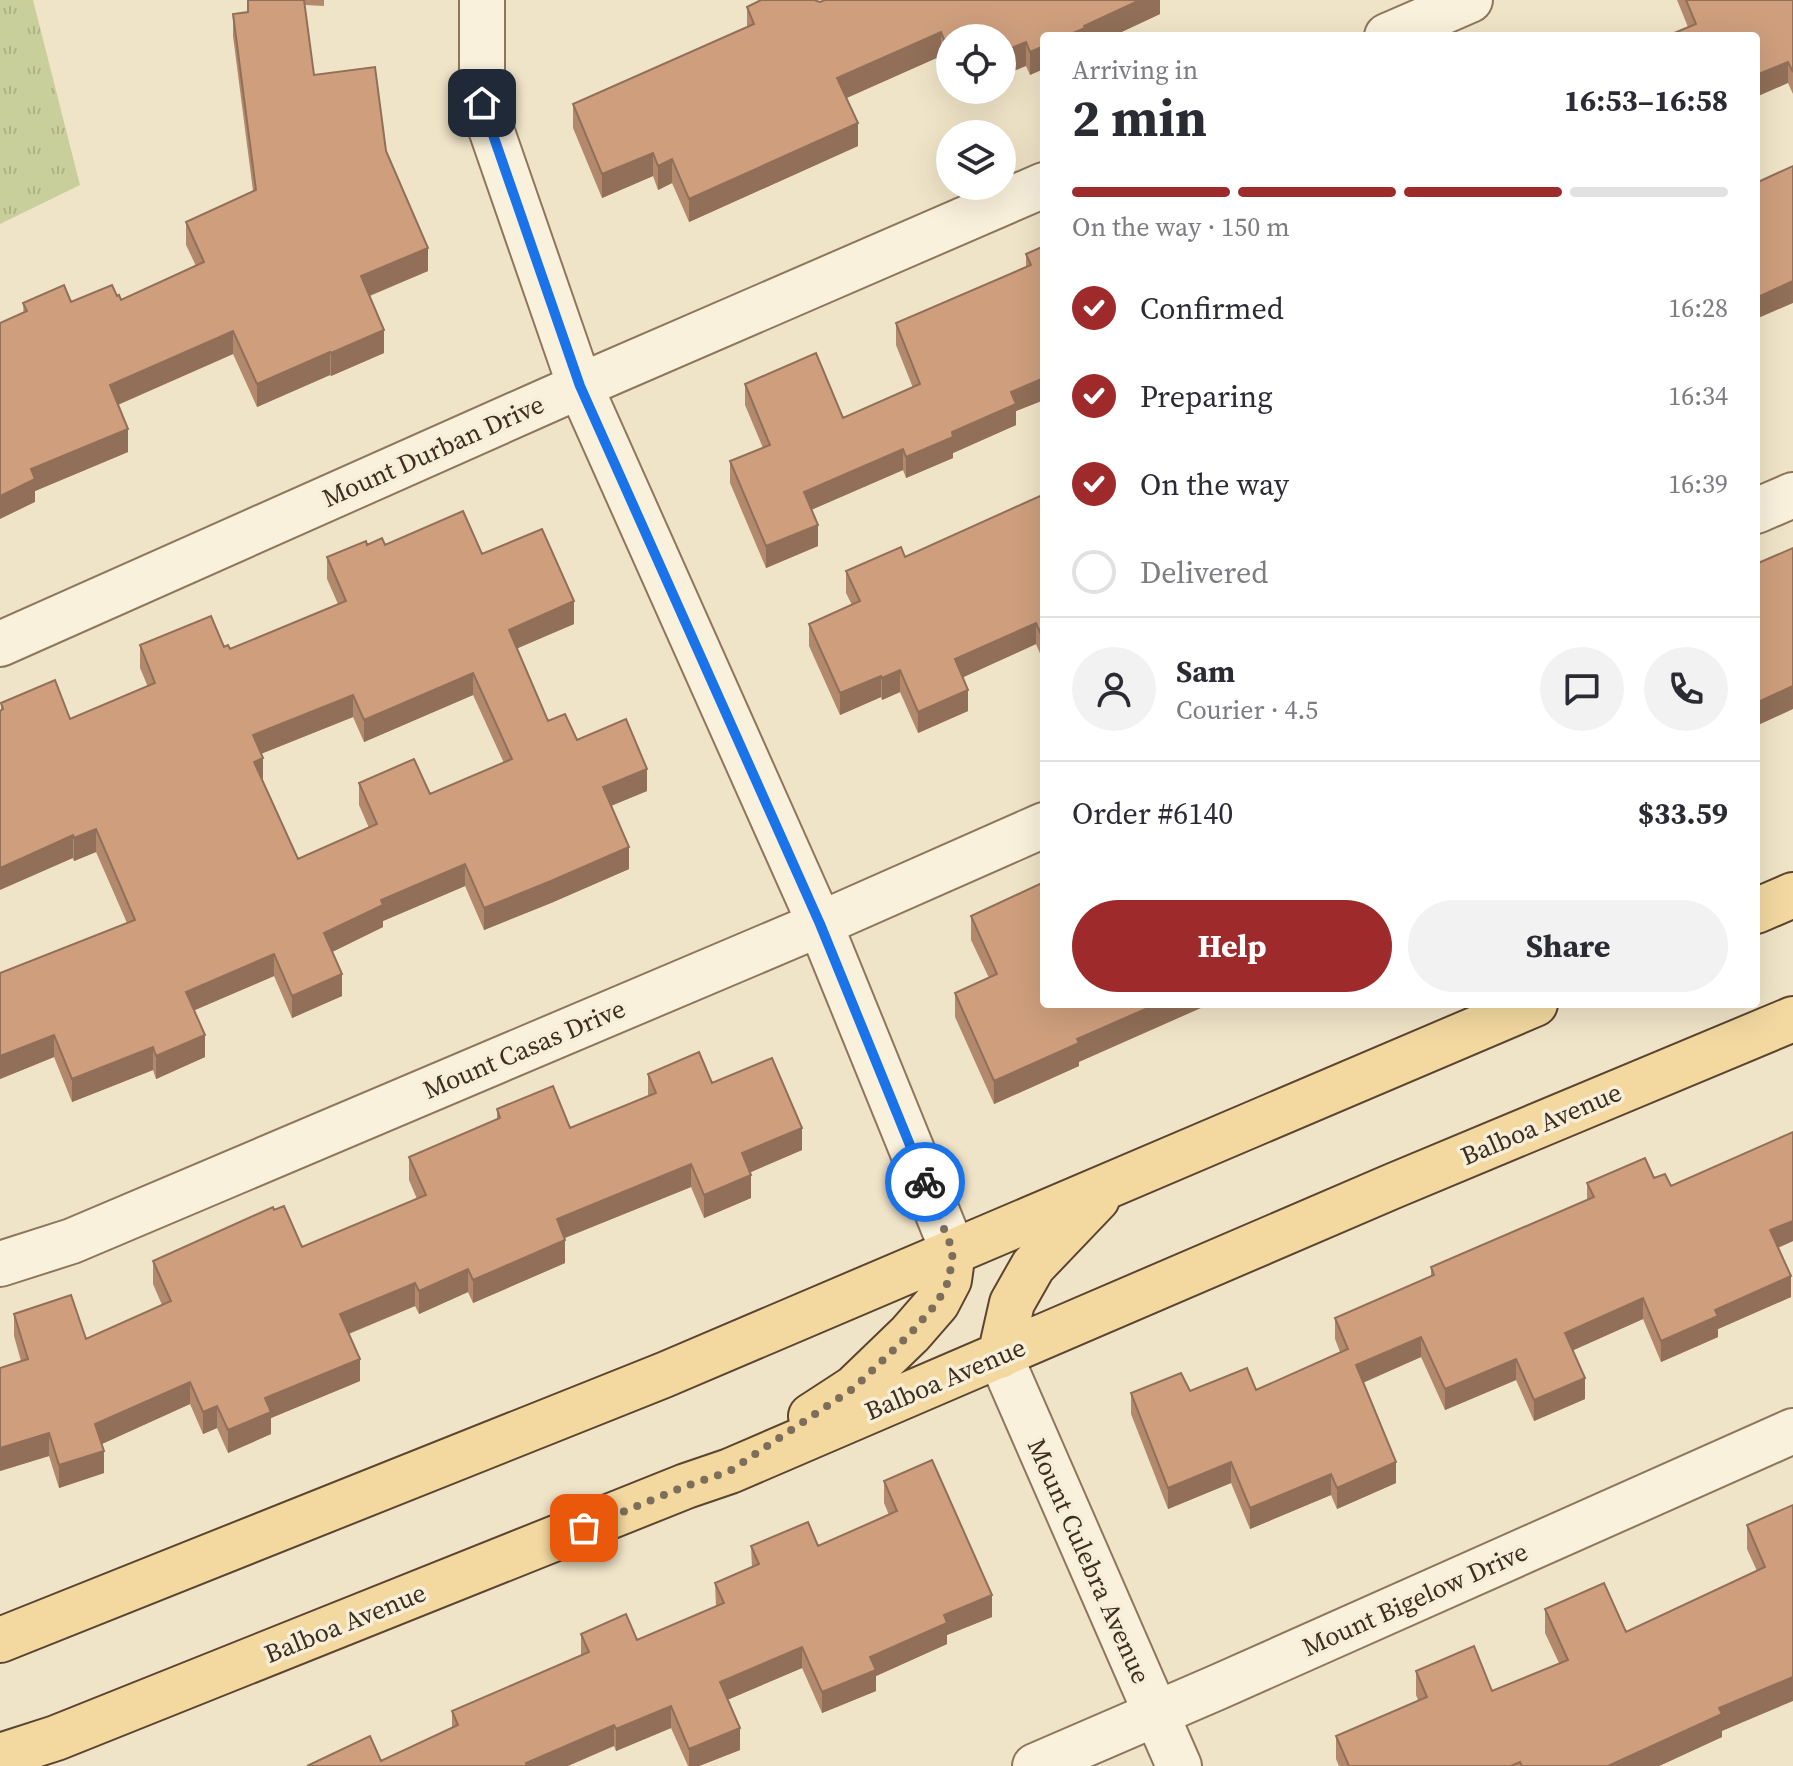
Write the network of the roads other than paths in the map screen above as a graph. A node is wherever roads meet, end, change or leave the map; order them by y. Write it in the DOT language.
graph roads {
  1 [pos="482,0"];
  2 [pos="1470,0"];
  3 [pos="1396,32"];
  4 [pos="1040,187"];
  5 [pos="580,386"];
  6 [pos="1793,495"];
  7 [pos="1760,509"];
  8 [pos="0,644"];
  9 [pos="1040,827"];
  10 [pos="1793,895"];
  11 [pos="1760,909"];
  12 [pos="820,924"];
  13 [pos="1526,1008"];
  14 [pos="1793,1019"];
  15 [pos="1113,1183"];
  16 [pos="953,1251"];
  17 [pos="0,1264"];
  18 [pos="1000,1356"];
  19 [pos="1793,1431"];
  20 [pos="730,1471"];
  21 [pos="0,1640"];
  22 [pos="1156,1713"];
  23 [pos="0,1756"];
  24 [pos="1035,1766"];
  25 [pos="1179,1766"];
  1 -- 5 [label="street"];
  2 -- 3 [label="street"];
  4 -- 5 [label="street, Mount Durban Drive"];
  5 -- 8 [label="street, Mount Durban Drive"];
  5 -- 12 [label="street"];
  6 -- 7 [label="street"];
  9 -- 12 [label="street, Mount Casas Drive"];
  10 -- 11 [label="main road"];
  12 -- 16 [label="street"];
  12 -- 17 [label="street, Mount Casas Drive"];
  13 -- 15 [label="main road"];
  14 -- 18 [label="main road, Balboa Avenue"];
  15 -- 16 [label="main road"];
  15 -- 18 [label="main road"];
  16 -- 20 [label="main road"];
  16 -- 21 [label="main road"];
  18 -- 20 [label="main road, Balboa Avenue"];
  18 -- 22 [label="street, Mount Culebra Avenue"];
  19 -- 22 [label="street, Mount Bigelow Drive"];
  20 -- 23 [label="main road, Balboa Avenue"];
  22 -- 24 [label="street, Mount Bigelow Drive"];
  22 -- 25 [label="street, Mount Culebra Avenue"];
}
